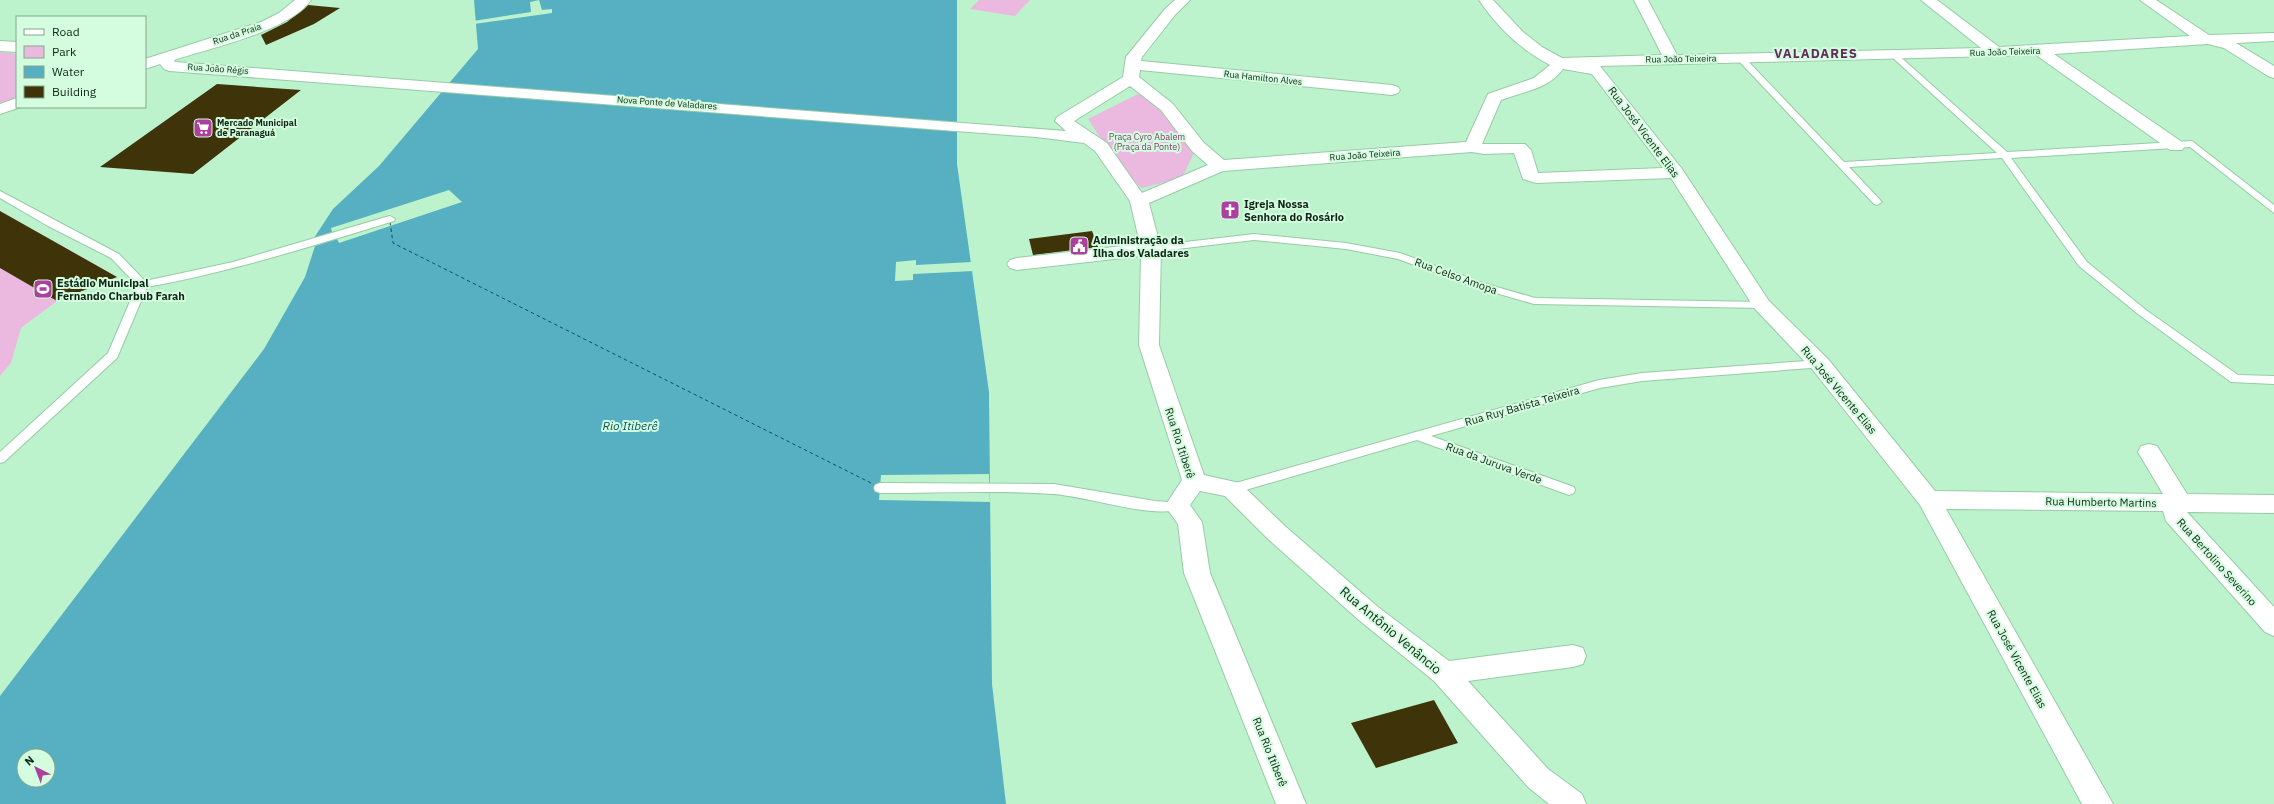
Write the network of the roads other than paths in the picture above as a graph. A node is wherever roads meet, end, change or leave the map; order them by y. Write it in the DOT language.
graph roads {
  1 [pos="304,0"];
  2 [pos="1183,0"];
  3 [pos="1486,0"];
  4 [pos="1642,0"];
  5 [pos="1928,0"];
  6 [pos="2147,0"];
  7 [pos="2274,37"];
  8 [pos="2203,38"];
  9 [pos="0,46"];
  10 [pos="16,47"];
  11 [pos="2039,50"];
  12 [pos="1996,52"];
  13 [pos="146,56"];
  14 [pos="1896,56"];
  15 [pos="165,57"];
  16 [pos="1672,58"];
  17 [pos="1740,58"];
  18 [pos="1559,63"];
  19 [pos="146,64"];
  20 [pos="1132,72"];
  21 [pos="2274,73"];
  22 [pos="298,75"];
  23 [pos="1392,90"];
  24 [pos="16,103"];
  25 [pos="0,109"];
  26 [pos="1092,139"];
  27 [pos="2176,146"];
  28 [pos="1472,147"];
  29 [pos="2004,154"];
  30 [pos="1220,166"];
  31 [pos="1842,166"];
  32 [pos="1676,173"];
  33 [pos="0,194"];
  34 [pos="1139,201"];
  35 [pos="1877,202"];
  36 [pos="2274,210"];
  37 [pos="390,219"];
  38 [pos="1151,250"];
  39 [pos="1018,264"];
  40 [pos="143,285"];
  41 [pos="1762,305"];
  42 [pos="1820,364"];
  43 [pos="2274,380"];
  44 [pos="1418,436"];
  45 [pos="2149,452"];
  46 [pos="0,459"];
  47 [pos="1194,481"];
  48 [pos="880,488"];
  49 [pos="1232,489"];
  50 [pos="1569,490"];
  51 [pos="1929,500"];
  52 [pos="2176,502"];
  53 [pos="2274,504"];
  54 [pos="1177,506"];
  55 [pos="2274,625"];
  56 [pos="1573,656"];
  57 [pos="1444,673"];
  58 [pos="1292,804"];
  59 [pos="1571,804"];
  60 [pos="2098,804"];
  1 -- 15 [label="street, Rua da Praia"];
  2 -- 20 [label="street"];
  3 -- 18 [label="street, Rua José Vicente Elias"];
  4 -- 16 [label="street"];
  5 -- 12 [label="street"];
  6 -- 8 [label="street"];
  7 -- 8 [label="street, Rua João Teixeira"];
  8 -- 11 [label="street, Rua João Teixeira"];
  8 -- 21 [label="street"];
  9 -- 10 [label="street"];
  11 -- 12 [label="street, Rua João Teixeira"];
  11 -- 27 [label="street"];
  12 -- 14 [label="street, Rua João Teixeira"];
  13 -- 15 [label="street"];
  14 -- 17 [label="street, Rua João Teixeira"];
  14 -- 29 [label="lane"];
  15 -- 19 [label="street, Rua da Praia"];
  15 -- 22 [label="street, Rua João Régis"];
  16 -- 17 [label="street, Rua João Teixeira"];
  16 -- 18 [label="street, Rua João Teixeira"];
  17 -- 31 [label="lane"];
  18 -- 28 [label="street"];
  18 -- 32 [label="street, Rua José Vicente Elias"];
  20 -- 23 [label="street, Rua Hamilton Alves"];
  20 -- 26 [label="street"];
  20 -- 30 [label="street"];
  22 -- 26 [label="street, Nova Ponte de Valadares"];
  24 -- 25 [label="street"];
  26 -- 34 [label="street"];
  27 -- 29 [label="lane"];
  27 -- 36 [label="lane"];
  28 -- 30 [label="street, Rua João Teixeira"];
  28 -- 32 [label="street, Rua João Teixeira"];
  29 -- 31 [label="lane"];
  29 -- 43 [label="lane"];
  30 -- 34 [label="street, Rua João Teixeira"];
  31 -- 35 [label="lane"];
  32 -- 41 [label="street, Rua José Vicente Elias"];
  33 -- 40 [label="lane"];
  34 -- 38 [label="street, Rua Rio Itiberê"];
  37 -- 40 [label="lane"];
  38 -- 39 [label="street"];
  38 -- 41 [label="lane, Rua Celso Amopa"];
  38 -- 47 [label="street, Rua Rio Itiberê"];
  40 -- 46 [label="lane"];
  41 -- 42 [label="street, Rua José Vicente Elias"];
  42 -- 44 [label="lane, Rua Ruy Batista Teixeira"];
  42 -- 51 [label="street, Rua José Vicente Elias"];
  44 -- 49 [label="lane, Rua Ruy Batista Teixeira"];
  44 -- 50 [label="lane, Rua da Juruva Verde"];
  45 -- 52 [label="street, Rua Bertolino Severino"];
  47 -- 49 [label="street"];
  47 -- 54 [label="street, Rua Rio Itiberê"];
  48 -- 54 [label="lane"];
  49 -- 57 [label="street, Rua Antônio Venâncio"];
  51 -- 52 [label="street, Rua Humberto Martins"];
  51 -- 60 [label="street, Rua José Vicente Elias"];
  52 -- 53 [label="street, Rua Humberto Martins"];
  52 -- 55 [label="street, Rua Bertolino Severino"];
  54 -- 58 [label="street, Rua Rio Itiberê"];
  56 -- 57 [label="street"];
  57 -- 59 [label="street, Rua Antônio Venâncio"];
}
